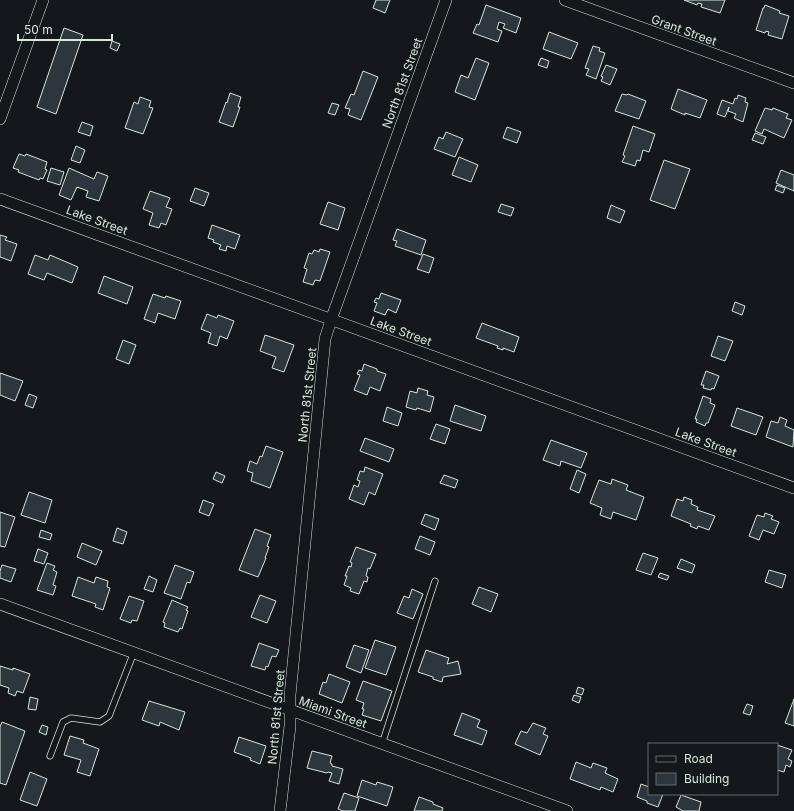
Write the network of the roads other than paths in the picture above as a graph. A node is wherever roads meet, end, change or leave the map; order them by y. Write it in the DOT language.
graph roads {
  1 [pos="446,0"];
  2 [pos="565,0"];
  3 [pos="41,1"];
  4 [pos="794,84"];
  5 [pos="0,120"];
  6 [pos="0,199"];
  7 [pos="331,320"];
  8 [pos="794,488"];
  9 [pos="435,581"];
  10 [pos="0,604"];
  11 [pos="134,652"];
  12 [pos="290,710"];
  13 [pos="382,744"];
  14 [pos="50,756"];
  15 [pos="280,811"];
  16 [pos="567,811"];
  1 -- 7 [label="street, North 81st Street"];
  2 -- 4 [label="street, Grant Street"];
  3 -- 5 [label="street"];
  6 -- 7 [label="street, Lake Street"];
  7 -- 8 [label="street, Lake Street"];
  7 -- 12 [label="street, North 81st Street"];
  9 -- 13 [label="lane"];
  10 -- 11 [label="street, Miami Street"];
  11 -- 12 [label="street, Miami Street"];
  11 -- 14 [label="lane"];
  12 -- 13 [label="street, Miami Street"];
  12 -- 15 [label="street, North 81st Street"];
  13 -- 16 [label="street, Miami Street"];
}
